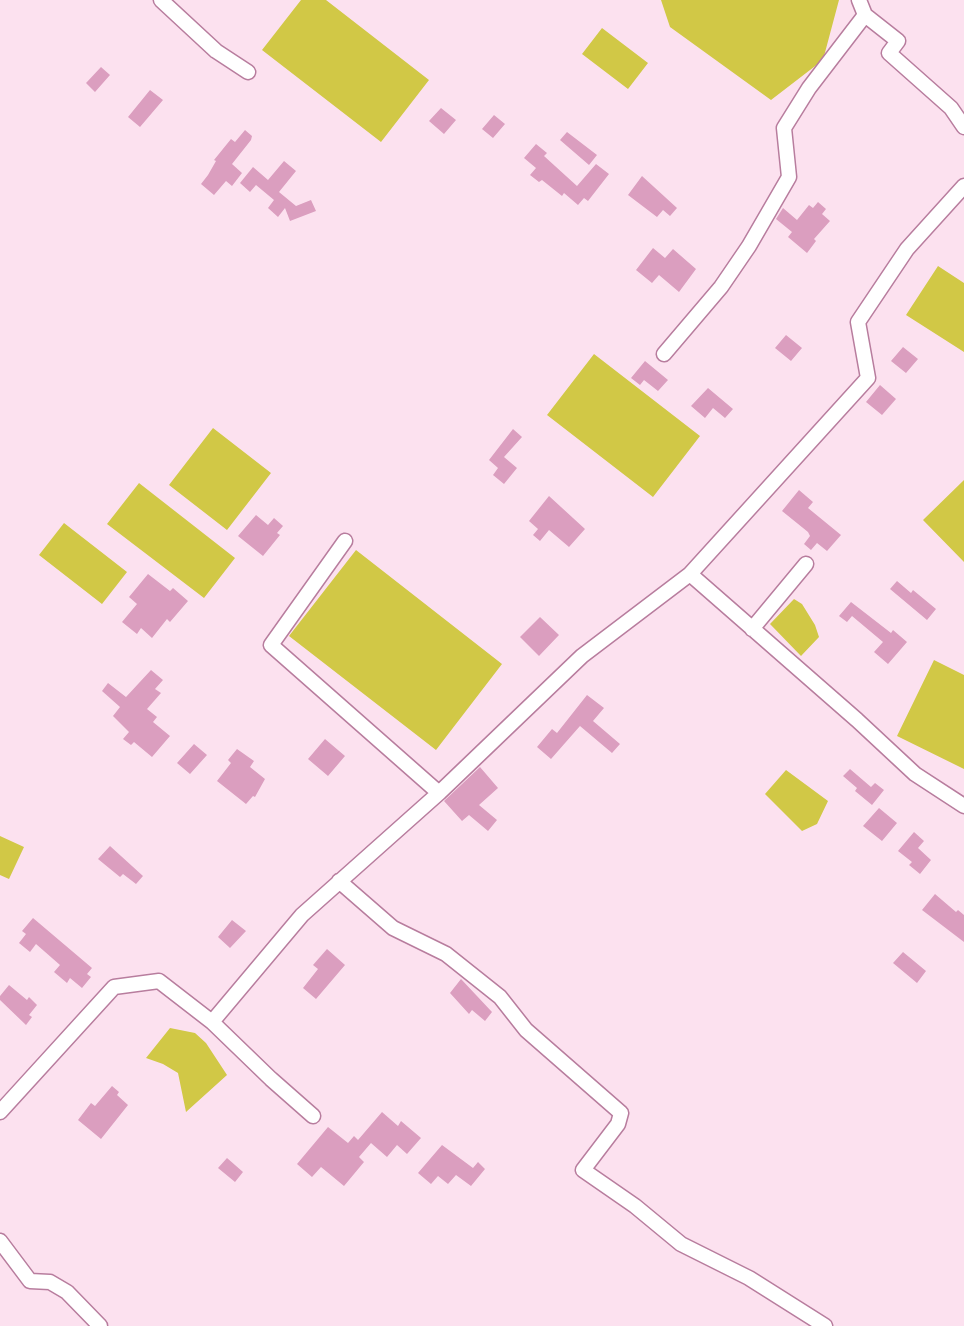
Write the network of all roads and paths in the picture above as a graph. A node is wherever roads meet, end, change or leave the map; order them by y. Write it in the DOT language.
graph roads {
  1 [pos="161,0"];
  2 [pos="859,0"];
  3 [pos="865,15"];
  4 [pos="248,72"];
  5 [pos="964,127"];
  6 [pos="964,186"];
  7 [pos="664,354"];
  8 [pos="345,541"];
  9 [pos="806,564"];
  10 [pos="690,574"];
  11 [pos="752,629"];
  12 [pos="439,793"];
  13 [pos="964,806"];
  14 [pos="339,881"];
  15 [pos="212,1022"];
  16 [pos="0,1112"];
  17 [pos="313,1116"];
  18 [pos="0,1241"];
  19 [pos="100,1326"];
  20 [pos="825,1326"];
  1 -- 4 [label="street"];
  2 -- 3 [label="street"];
  3 -- 5 [label="street"];
  3 -- 7 [label="street"];
  6 -- 10 [label="street"];
  8 -- 12 [label="street"];
  9 -- 11 [label="street"];
  10 -- 11 [label="street"];
  10 -- 12 [label="street"];
  11 -- 13 [label="street"];
  12 -- 14 [label="street"];
  14 -- 15 [label="street"];
  14 -- 20 [label="street"];
  15 -- 16 [label="street"];
  15 -- 17 [label="street"];
  18 -- 19 [label="street"];
}
